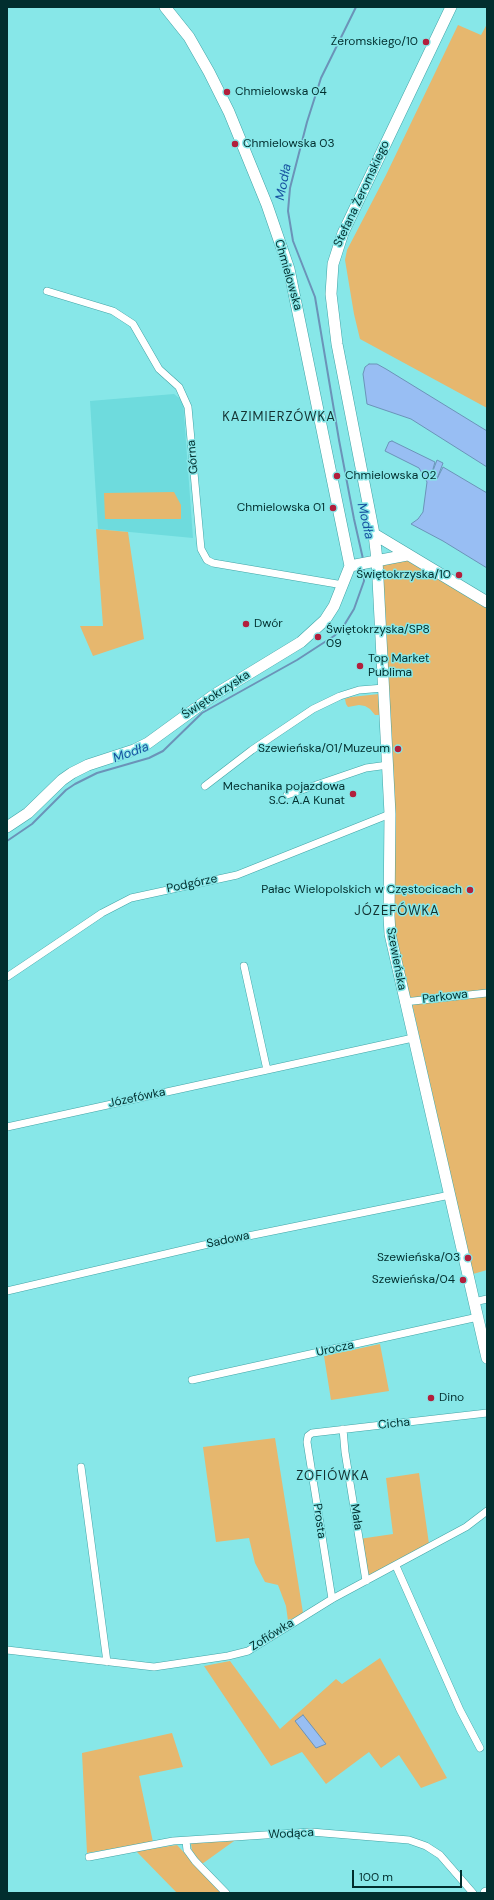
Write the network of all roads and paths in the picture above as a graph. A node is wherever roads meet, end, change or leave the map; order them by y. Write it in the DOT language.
graph roads {
  1 [pos="165,7"];
  2 [pos="451,7"];
  3 [pos="47,291"];
  4 [pos="374,534"];
  5 [pos="407,555"];
  6 [pos="364,563"];
  7 [pos="343,585"];
  8 [pos="487,602"];
  9 [pos="384,688"];
  10 [pos="388,764"];
  11 [pos="205,786"];
  12 [pos="287,795"];
  13 [pos="390,814"];
  14 [pos="7,827"];
  15 [pos="244,966"];
  16 [pos="7,977"];
  17 [pos="487,993"];
  18 [pos="404,1002"];
  19 [pos="413,1038"];
  20 [pos="267,1070"];
  21 [pos="7,1126"];
  22 [pos="450,1194"];
  23 [pos="7,1291"];
  24 [pos="487,1299"];
  25 [pos="474,1302"];
  26 [pos="478,1317"];
  27 [pos="487,1358"];
  28 [pos="192,1380"];
  29 [pos="487,1413"];
  30 [pos="343,1429"];
  31 [pos="307,1442"];
  32 [pos="81,1467"];
  33 [pos="487,1511"];
  34 [pos="396,1566"];
  35 [pos="366,1581"];
  36 [pos="332,1599"];
  37 [pos="7,1650"];
  38 [pos="107,1662"];
  39 [pos="480,1748"];
  40 [pos="186,1841"];
  41 [pos="89,1857"];
  42 [pos="226,1893"];
  43 [pos="473,1893"];
  1 -- 6 [label="street, Chmielowska"];
  2 -- 4 [label="street, Stefana Żeromskiego"];
  3 -- 7 [label="street, Górna"];
  4 -- 5 [label="street"];
  4 -- 6 [label="street, Stefana Żeromskiego"];
  5 -- 6 [label="street"];
  5 -- 8 [label="street"];
  6 -- 7 [label="street, Świętokrzyska"];
  6 -- 9 [label="street, Szewieńska"];
  7 -- 14 [label="street, Świętokrzyska"];
  9 -- 10 [label="street, Szewieńska"];
  9 -- 11 [label="street"];
  10 -- 12 [label="street"];
  10 -- 13 [label="street, Szewieńska"];
  13 -- 16 [label="street, Podgórze"];
  13 -- 18 [label="street, Szewieńska"];
  15 -- 20 [label="street"];
  17 -- 18 [label="street, Parkowa"];
  18 -- 19 [label="street, Szewieńska"];
  19 -- 20 [label="street, Józefówka"];
  19 -- 22 [label="street, Szewieńska"];
  20 -- 21 [label="street, Józefówka"];
  22 -- 23 [label="street, Sadowa"];
  22 -- 25 [label="street, Szewieńska"];
  24 -- 25 [label="street"];
  25 -- 26 [label="street, Szewieńska"];
  26 -- 27 [label="street, Szewieńska"];
  26 -- 28 [label="street, Urocza"];
  29 -- 30 [label="street, Cicha"];
  30 -- 31 [label="street, Cicha"];
  30 -- 35 [label="street, Mała"];
  31 -- 36 [label="street, Prosta"];
  32 -- 38 [label="street"];
  33 -- 34 [label="street, Zofiówka"];
  34 -- 35 [label="street, Zofiówka"];
  34 -- 39 [label="street"];
  35 -- 36 [label="street, Zofiówka"];
  36 -- 38 [label="street, Zofiówka"];
  37 -- 38 [label="street, Zofiówka"];
  40 -- 41 [label="street, Wodąca"];
  40 -- 42 [label="street"];
  40 -- 43 [label="street, Wodąca"];
}
